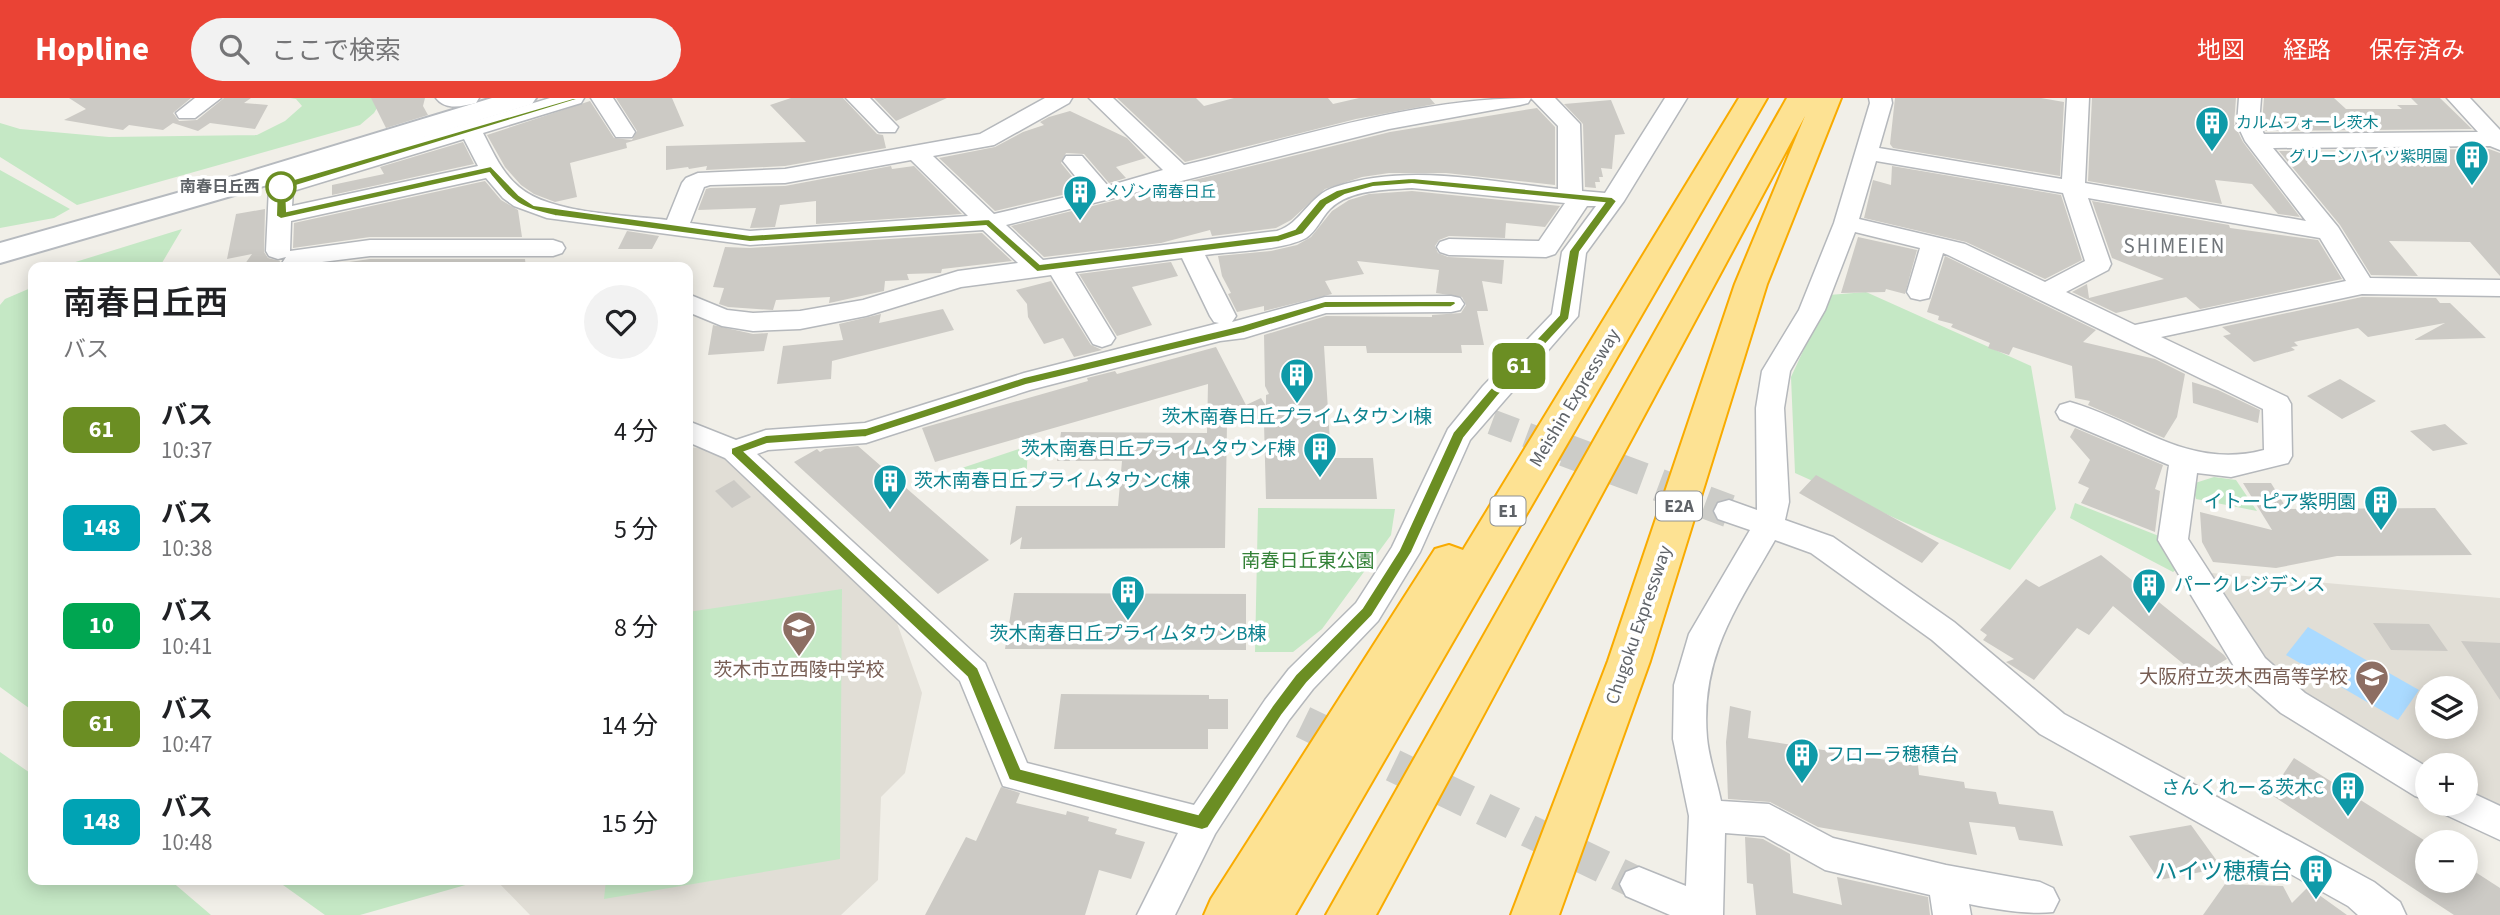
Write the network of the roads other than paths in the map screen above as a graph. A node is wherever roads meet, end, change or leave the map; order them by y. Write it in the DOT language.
graph roads {
  1 [pos="447,98"];
  2 [pos="468,98"];
  3 [pos="522,98"];
  4 [pos="602,98"];
  5 [pos="857,98"];
  6 [pos="1061,98"];
  7 [pos="1100,98"];
  8 [pos="1520,98"];
  9 [pos="1542,98"];
  10 [pos="1676,98"];
  11 [pos="1753,98"];
  12 [pos="1801,98"];
  13 [pos="1828,98"];
  14 [pos="1880,98"];
  15 [pos="2078,98"];
  16 [pos="2250,98"];
  17 [pos="2458,98"];
  18 [pos="560,100"];
  19 [pos="887,127"];
  20 [pos="471,128"];
  21 [pos="624,132"];
  22 [pos="2256,141"];
  23 [pos="2499,141"];
  24 [pos="1868,153"];
  25 [pos="917,154"];
  26 [pos="1074,161"];
  27 [pos="491,170"];
  28 [pos="1179,173"];
  29 [pos="2073,189"];
  30 [pos="1102,195"];
  31 [pos="1575,197"];
  32 [pos="1612,201"];
  33 [pos="555,213"];
  34 [pos="281,216"];
  35 [pos="989,222"];
  36 [pos="1846,223"];
  37 [pos="675,230"];
  38 [pos="2329,232"];
  39 [pos="1933,244"];
  40 [pos="482,247"];
  41 [pos="1449,247"];
  42 [pos="1190,250"];
  43 [pos="3,252"];
  44 [pos="555,258"];
  45 [pos="284,259"];
  46 [pos="471,262"];
  47 [pos="1048,267"];
  48 [pos="1641,286"];
  49 [pos="2362,286"];
  50 [pos="2500,288"];
  51 [pos="1920,292"];
  52 [pos="2046,292"];
  53 [pos="693,304"];
  54 [pos="1451,304"];
  55 [pos="1223,316"];
  56 [pos="2134,334"];
  57 [pos="1102,338"];
  58 [pos="2070,412"];
  59 [pos="693,433"];
  60 [pos="735,451"];
  61 [pos="2184,460"];
  62 [pos="1729,511"];
  63 [pos="1769,524"];
  64 [pos="2415,778"];
  65 [pos="2478,813"];
  66 [pos="1707,816"];
  67 [pos="1202,823"];
  68 [pos="2500,824"];
  69 [pos="1639,884"];
  70 [pos="1949,899"];
  71 [pos="2040,900"];
  72 [pos="1704,913"];
  73 [pos="1156,915"];
  74 [pos="1228,915"];
  75 [pos="1268,915"];
  76 [pos="1350,915"];
  77 [pos="1535,915"];
  78 [pos="2387,915"];
  1 -- 2 [label="street"];
  3 -- 43 [label="main road"];
  4 -- 21 [label="street"];
  5 -- 19 [label="street"];
  6 -- 25 [label="street"];
  7 -- 28 [label="street"];
  8 -- 28 [label="street"];
  9 -- 31 [label="street"];
  10 -- 32 [label="street"];
  11 -- 48 [label="highway, Meishin Expressway / E1"];
  12 -- 76 [label="highway"];
  13 -- 77 [label="highway, Chugoku Expressway / E2A"];
  14 -- 24 [label="street"];
  15 -- 29 [label="street"];
  16 -- 22 [label="street"];
  17 -- 23 [label="street"];
  18 -- 20 [label="street"];
  20 -- 27 [label="street"];
  20 -- 34 [label="street"];
  22 -- 23 [label="street"];
  22 -- 38 [label="street"];
  24 -- 29 [label="street"];
  24 -- 36 [label="street"];
  25 -- 35 [label="street"];
  25 -- 37 [label="street"];
  26 -- 30 [label="street"];
  27 -- 33 [label="street"];
  27 -- 34 [label="street"];
  28 -- 30 [label="street"];
  29 -- 38 [label="street"];
  29 -- 52 [label="street"];
  30 -- 35 [label="street"];
  31 -- 32 [label="street"];
  31 -- 41 [label="street"];
  31 -- 42 [label="street"];
  32 -- 67 [label="street"];
  33 -- 37 [label="street"];
  33 -- 44 [label="street"];
  34 -- 45 [label="street"];
  35 -- 37 [label="street"];
  35 -- 47 [label="street"];
  36 -- 39 [label="street"];
  36 -- 63 [label="street"];
  38 -- 49 [label="street"];
  39 -- 51 [label="street"];
  39 -- 52 [label="street"];
  40 -- 44 [label="street"];
  40 -- 45 [label="street"];
  40 -- 46 [label="street"];
  42 -- 47 [label="street"];
  42 -- 55 [label="street"];
  47 -- 53 [label="street"];
  47 -- 57 [label="street"];
  48 -- 74 [label="highway"];
  48 -- 75 [label="highway, Meishin Expressway / E1"];
  49 -- 50 [label="street"];
  49 -- 56 [label="street"];
  52 -- 56 [label="street"];
  54 -- 60 [label="street"];
  56 -- 61 [label="street"];
  58 -- 61 [label="street"];
  59 -- 60 [label="street"];
  60 -- 67 [label="street"];
  61 -- 64 [label="street"];
  62 -- 63 [label="street"];
  63 -- 66 [label="street"];
  63 -- 78 [label="street"];
  65 -- 68 [label="street"];
  66 -- 70 [label="street"];
  66 -- 72 [label="street"];
  67 -- 73 [label="street"];
  69 -- 72 [label="street"];
  70 -- 71 [label="street"];
}
